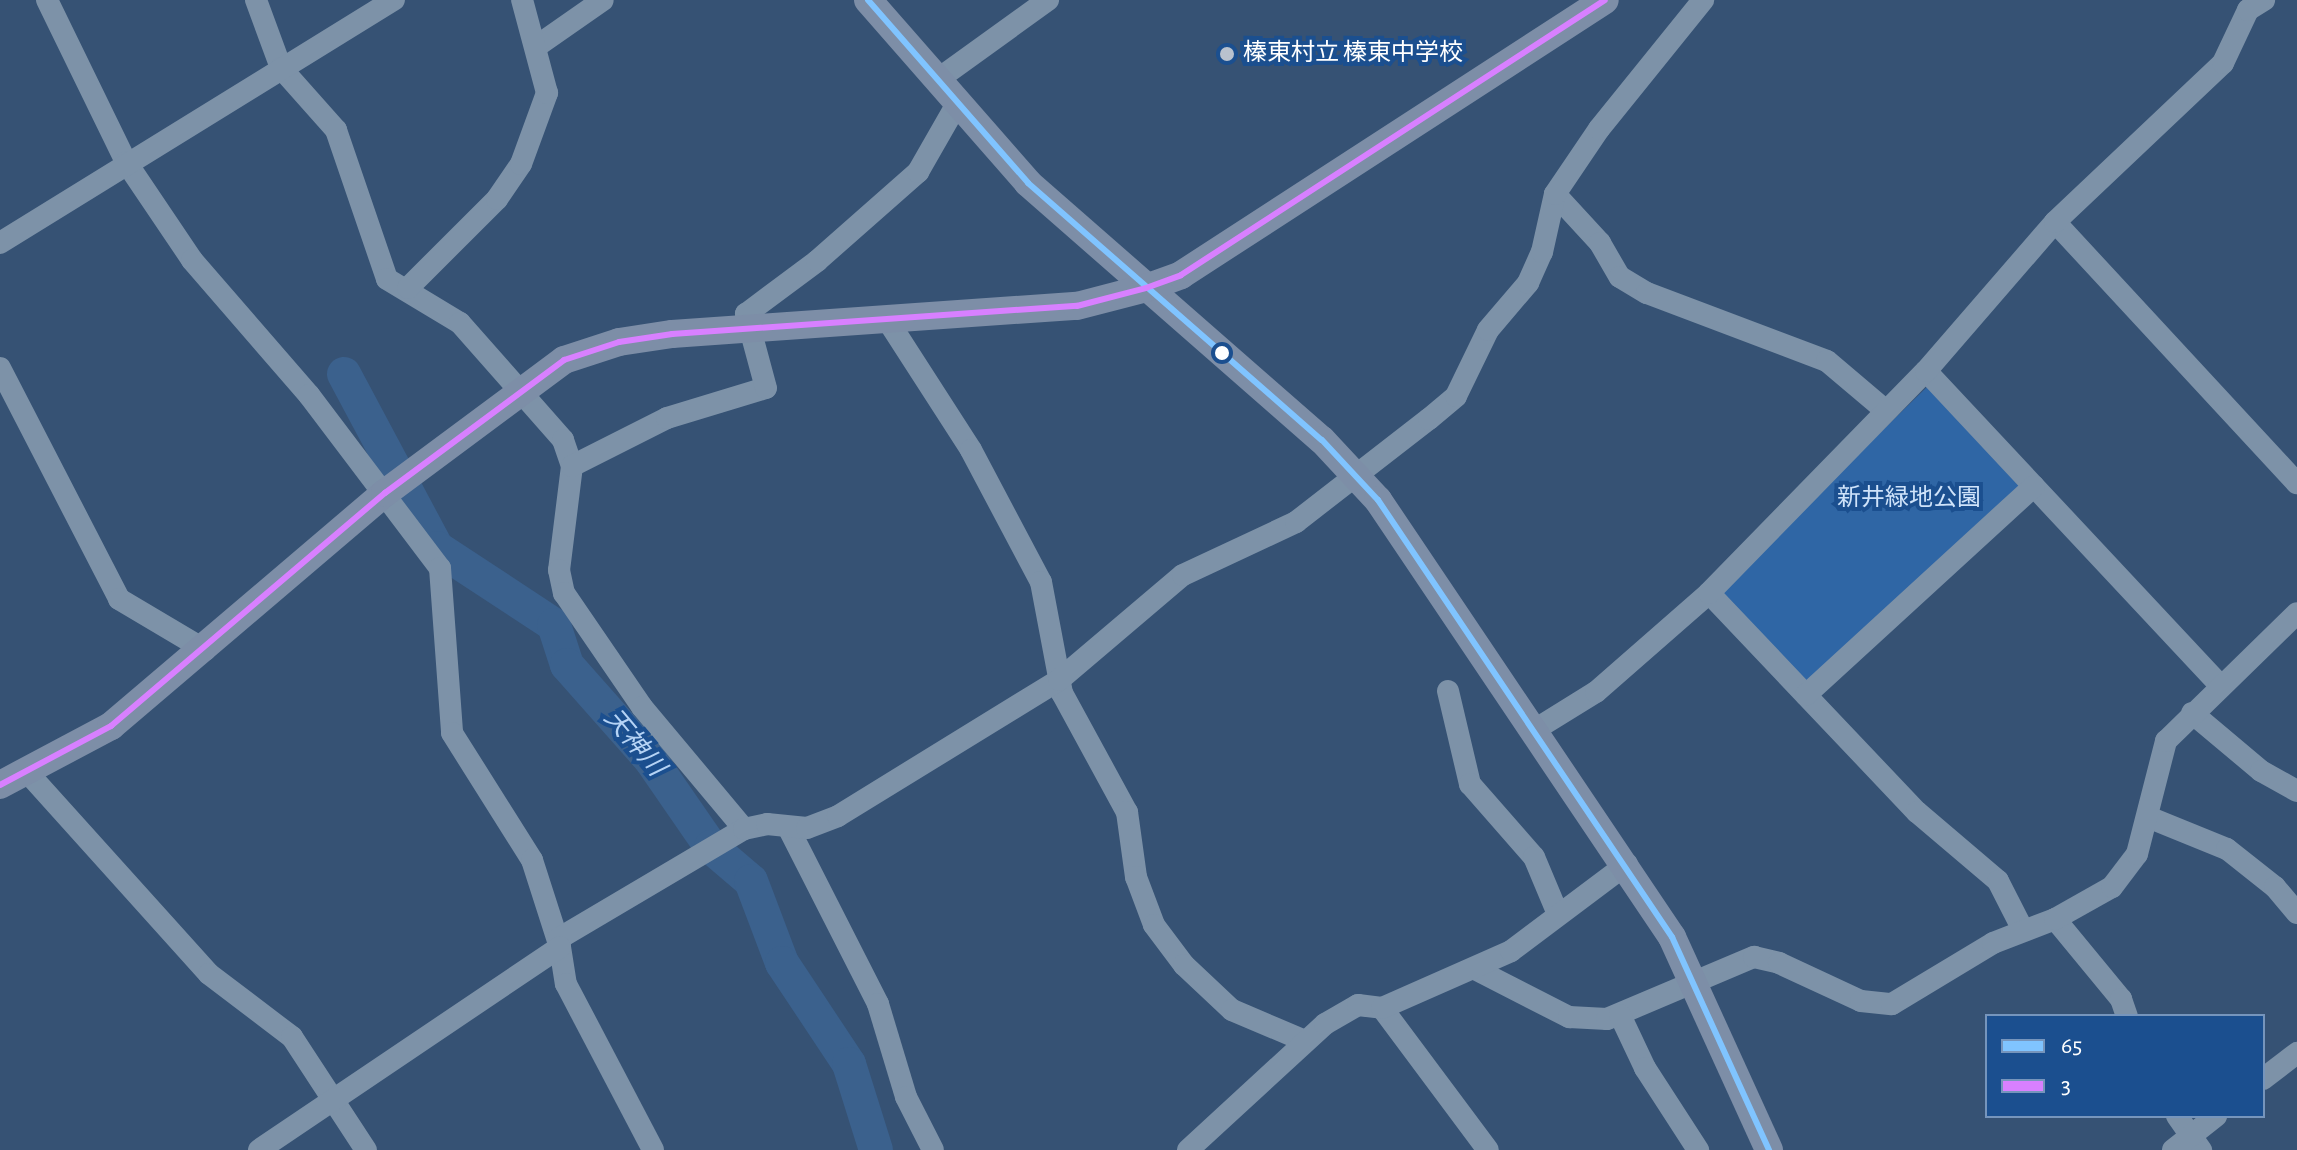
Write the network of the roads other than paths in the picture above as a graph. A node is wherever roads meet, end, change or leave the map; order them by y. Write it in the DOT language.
graph roads {
  1 [pos="47,0"];
  2 [pos="256,0"];
  3 [pos="394,0"];
  4 [pos="522,0"];
  5 [pos="603,0"];
  6 [pos="868,0"];
  7 [pos="1048,0"];
  8 [pos="1605,0"];
  9 [pos="1703,0"];
  10 [pos="2250,3"];
  11 [pos="537,46"];
  12 [pos="281,68"];
  13 [pos="937,80"];
  14 [pos="957,104"];
  15 [pos="126,162"];
  16 [pos="1555,194"];
  17 [pos="2055,222"];
  18 [pos="0,243"];
  19 [pos="408,288"];
  20 [pos="1146,288"];
  21 [pos="888,321"];
  22 [pos="749,330"];
  23 [pos="0,368"];
  24 [pos="1926,371"];
  25 [pos="520,388"];
  26 [pos="1885,410"];
  27 [pos="572,466"];
  28 [pos="1358,478"];
  29 [pos="2297,483"];
  30 [pos="396,484"];
  31 [pos="2034,486"];
  32 [pos="1709,593"];
  33 [pos="2297,613"];
  34 [pos="205,650"];
  35 [pos="1059,680"];
  36 [pos="2219,684"];
  37 [pos="1448,691"];
  38 [pos="1806,695"];
  39 [pos="2192,713"];
  40 [pos="1536,729"];
  41 [pos="28,773"];
  42 [pos="0,785"];
  43 [pos="2297,791"];
  44 [pos="2148,817"];
  45 [pos="744,829"];
  46 [pos="789,829"];
  47 [pos="1627,864"];
  48 [pos="2297,913"];
  49 [pos="1558,914"];
  50 [pos="2055,919"];
  51 [pos="2023,930"];
  52 [pos="559,943"];
  53 [pos="1475,969"];
  54 [pos="1695,981"];
  55 [pos="1382,1008"];
  56 [pos="2126,1014"];
  57 [pos="1620,1015"];
  58 [pos="1305,1041"];
  59 [pos="2297,1053"];
  60 [pos="2265,1077"];
  61 [pos="332,1103"];
  62 [pos="2178,1118"];
  63 [pos="2214,1118"];
  64 [pos="2188,1145"];
  65 [pos="259,1150"];
  66 [pos="366,1150"];
  67 [pos="653,1150"];
  68 [pos="933,1150"];
  69 [pos="1188,1150"];
  70 [pos="1488,1150"];
  71 [pos="1698,1150"];
  72 [pos="1769,1150"];
  1 -- 15 [label="street"];
  2 -- 12 [label="street"];
  3 -- 12 [label="street"];
  4 -- 11 [label="street"];
  5 -- 11 [label="street"];
  6 -- 13 [label="main road"];
  7 -- 13 [label="street"];
  8 -- 20 [label="main road"];
  9 -- 16 [label="street"];
  10 -- 17 [label="street"];
  11 -- 19 [label="street"];
  12 -- 15 [label="street"];
  12 -- 19 [label="street"];
  13 -- 14 [label="main road"];
  14 -- 20 [label="main road"];
  14 -- 22 [label="street"];
  15 -- 18 [label="street"];
  15 -- 30 [label="street"];
  16 -- 26 [label="street"];
  16 -- 28 [label="street"];
  17 -- 24 [label="street"];
  17 -- 29 [label="street"];
  19 -- 25 [label="street"];
  20 -- 21 [label="main road"];
  20 -- 28 [label="main road"];
  21 -- 22 [label="main road"];
  21 -- 35 [label="street"];
  22 -- 25 [label="main road"];
  22 -- 27 [label="street"];
  23 -- 34 [label="street"];
  24 -- 26 [label="street"];
  24 -- 31 [label="street"];
  25 -- 27 [label="street"];
  25 -- 30 [label="main road"];
  26 -- 32 [label="street"];
  27 -- 45 [label="street"];
  28 -- 35 [label="street"];
  28 -- 40 [label="main road"];
  30 -- 34 [label="main road"];
  30 -- 52 [label="street"];
  31 -- 36 [label="street"];
  31 -- 38 [label="street"];
  32 -- 38 [label="street"];
  32 -- 40 [label="street"];
  33 -- 36 [label="street"];
  34 -- 41 [label="main road"];
  35 -- 46 [label="street"];
  35 -- 58 [label="street"];
  36 -- 39 [label="street"];
  37 -- 49 [label="street"];
  38 -- 51 [label="street"];
  39 -- 43 [label="street"];
  39 -- 44 [label="street"];
  40 -- 47 [label="main road"];
  41 -- 42 [label="main road"];
  41 -- 61 [label="street"];
  44 -- 48 [label="street"];
  44 -- 50 [label="street"];
  45 -- 46 [label="street"];
  45 -- 52 [label="street"];
  46 -- 68 [label="street"];
  47 -- 49 [label="street"];
  47 -- 54 [label="main road"];
  49 -- 53 [label="street"];
  50 -- 51 [label="street"];
  50 -- 56 [label="street"];
  51 -- 54 [label="street"];
  52 -- 61 [label="street"];
  52 -- 67 [label="street"];
  53 -- 55 [label="street"];
  53 -- 57 [label="street"];
  54 -- 57 [label="street"];
  54 -- 72 [label="main road"];
  55 -- 58 [label="street"];
  55 -- 70 [label="street"];
  57 -- 71 [label="street"];
  58 -- 69 [label="street"];
  59 -- 60 [label="street"];
  61 -- 65 [label="street"];
  61 -- 66 [label="street"];
  62 -- 64 [label="street"];
  63 -- 64 [label="street"];
}
